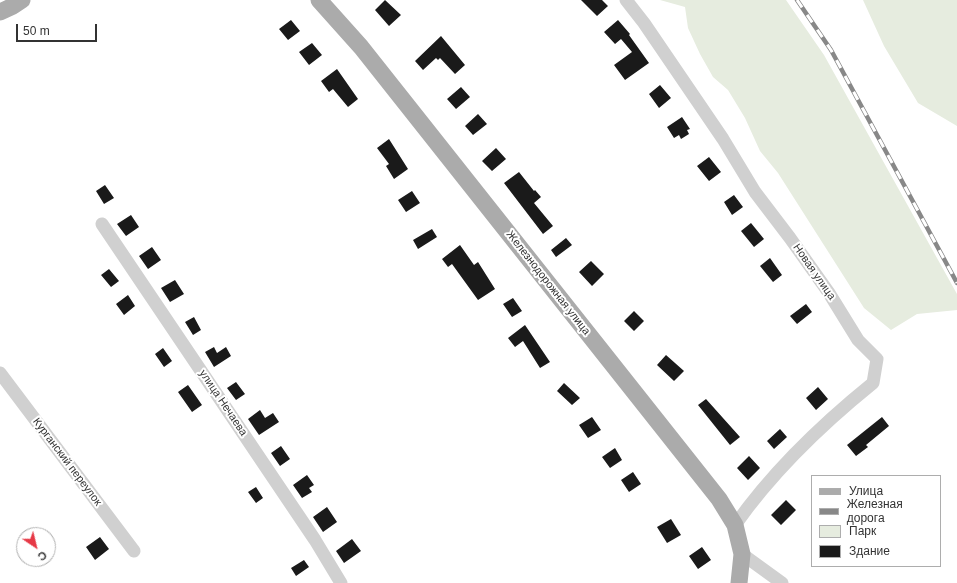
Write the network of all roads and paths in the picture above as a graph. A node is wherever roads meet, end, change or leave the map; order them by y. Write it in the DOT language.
graph roads {
  1 [pos="22,0"];
  2 [pos="319,0"];
  3 [pos="626,0"];
  4 [pos="0,12"];
  5 [pos="102,224"];
  6 [pos="0,373"];
  7 [pos="735,525"];
  8 [pos="134,551"];
  9 [pos="742,554"];
  10 [pos="341,583"];
  11 [pos="739,583"];
  12 [pos="782,583"];
  1 -- 4 [label="main road"];
  2 -- 7 [label="main road, Железнодорожная улица"];
  3 -- 7 [label="street, Новая улица"];
  5 -- 10 [label="street, улица Нечаева"];
  6 -- 8 [label="street, Курганский переулок"];
  7 -- 9 [label="main road, Железнодорожная улица"];
  9 -- 11 [label="main road, Железнодорожная улица"];
  9 -- 12 [label="street"];
}
